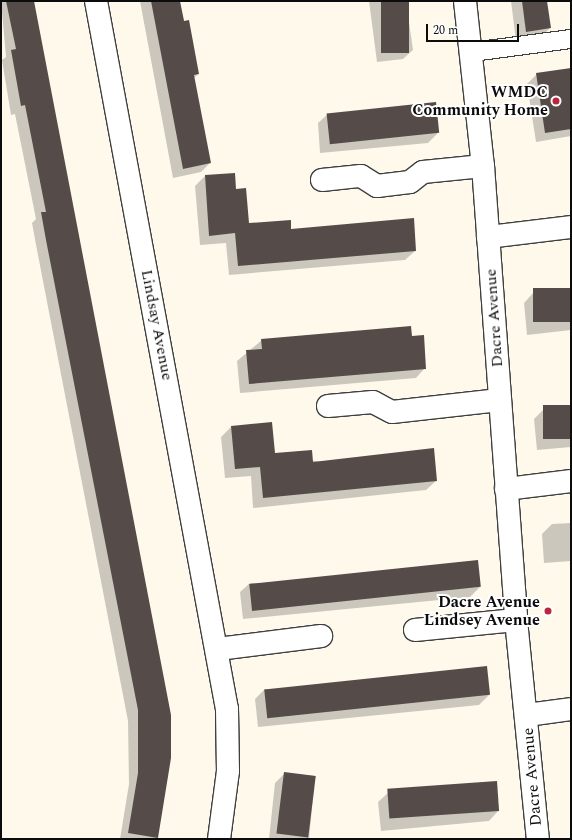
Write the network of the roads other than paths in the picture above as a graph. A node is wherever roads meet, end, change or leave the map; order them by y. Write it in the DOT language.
graph roads {
  1 [pos="96,1"];
  2 [pos="465,1"];
  3 [pos="571,39"];
  4 [pos="472,52"];
  5 [pos="483,166"];
  6 [pos="322,180"];
  7 [pos="571,227"];
  8 [pos="488,237"];
  9 [pos="499,400"];
  10 [pos="328,406"];
  11 [pos="571,481"];
  12 [pos="506,489"];
  13 [pos="516,620"];
  14 [pos="415,630"];
  15 [pos="321,636"];
  16 [pos="218,649"];
  17 [pos="571,709"];
  18 [pos="527,715"];
  19 [pos="219,839"];
  20 [pos="538,839"];
  1 -- 16 [label="street, Lindsay Avenue"];
  2 -- 4 [label="street, Dacre Avenue"];
  3 -- 4 [label="lane"];
  4 -- 5 [label="street, Dacre Avenue"];
  5 -- 6 [label="street"];
  5 -- 8 [label="street, Dacre Avenue"];
  7 -- 8 [label="street"];
  8 -- 9 [label="street, Dacre Avenue"];
  9 -- 10 [label="street"];
  9 -- 12 [label="street, Dacre Avenue"];
  11 -- 12 [label="street"];
  12 -- 13 [label="street, Dacre Avenue"];
  13 -- 14 [label="street"];
  13 -- 18 [label="street, Dacre Avenue"];
  15 -- 16 [label="street"];
  16 -- 19 [label="street, Lindsay Avenue"];
  17 -- 18 [label="street, Dacre Avenue"];
  18 -- 20 [label="street, Dacre Avenue"];
}
